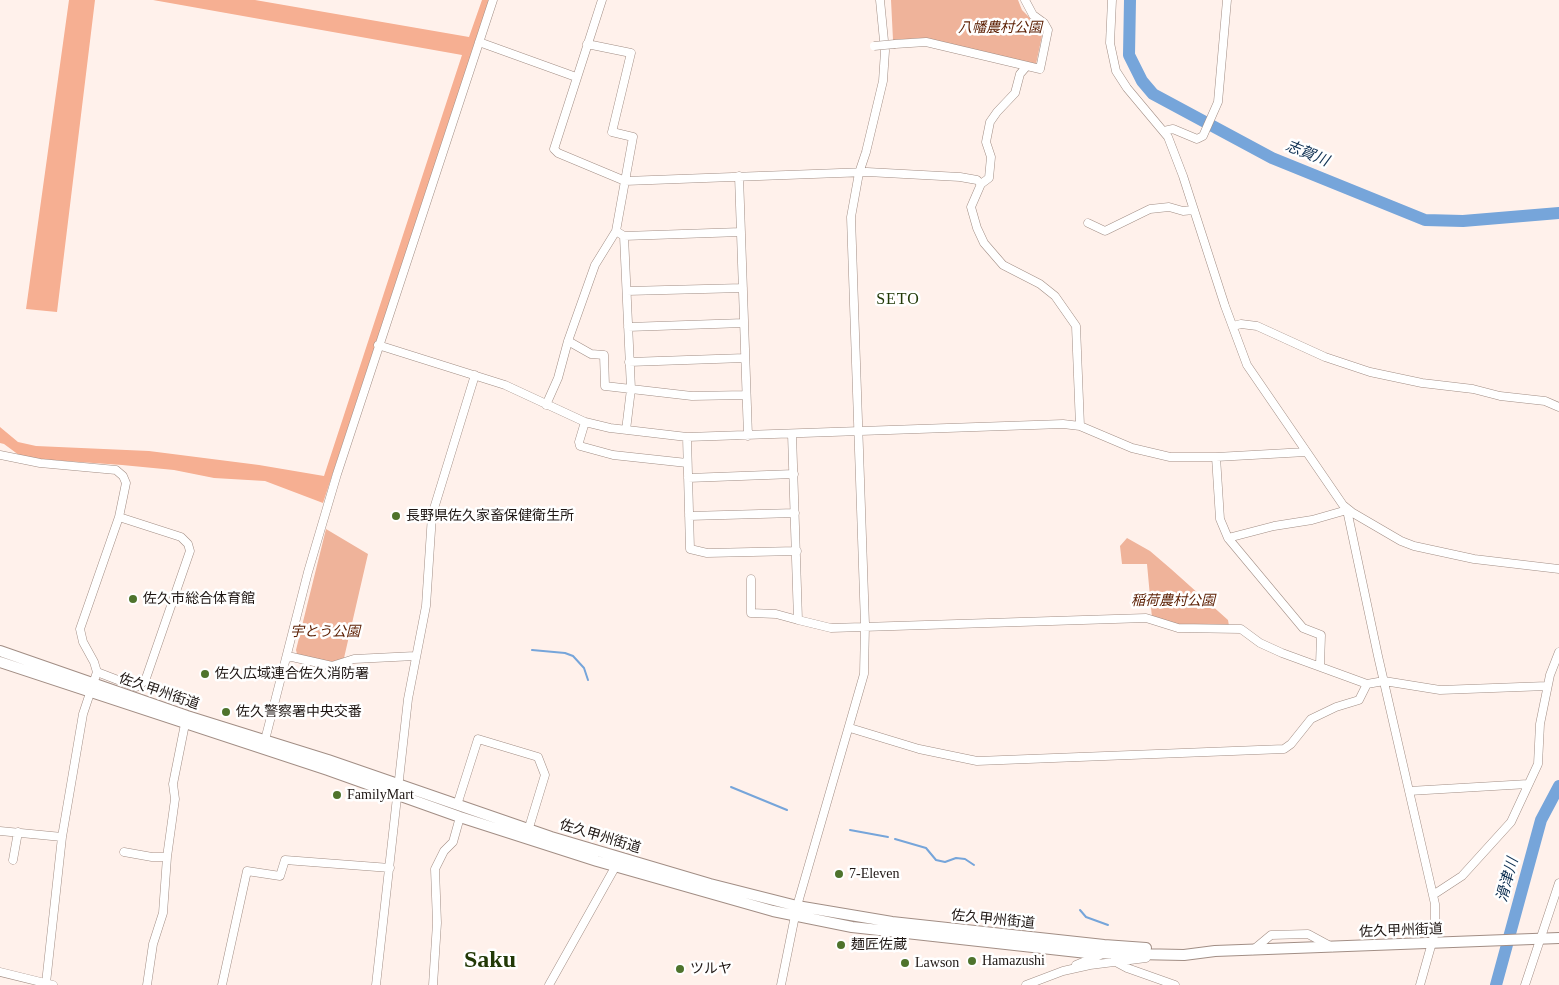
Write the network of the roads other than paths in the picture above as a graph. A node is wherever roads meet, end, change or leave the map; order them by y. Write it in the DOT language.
graph roads {
  1 [pos="493,0"];
  2 [pos="602,0"];
  3 [pos="880,0"];
  4 [pos="1025,0"];
  5 [pos="1112,0"];
  6 [pos="1227,0"];
  7 [pos="479,42"];
  8 [pos="587,44"];
  9 [pos="874,46"];
  10 [pos="1026,67"];
  11 [pos="576,76"];
  12 [pos="1164,131"];
  13 [pos="859,173"];
  14 [pos="739,176"];
  15 [pos="625,181"];
  16 [pos="981,184"];
  17 [pos="1194,210"];
  18 [pos="1088,223"];
  19 [pos="616,231"];
  20 [pos="741,232"];
  21 [pos="624,236"];
  22 [pos="743,288"];
  23 [pos="627,291"];
  24 [pos="744,323"];
  25 [pos="1232,326"];
  26 [pos="628,327"];
  27 [pos="568,341"];
  28 [pos="378,345"];
  29 [pos="745,358"];
  30 [pos="629,362"];
  31 [pos="475,375"];
  32 [pos="630,389"];
  33 [pos="746,395"];
  34 [pos="546,405"];
  35 [pos="1559,407"];
  36 [pos="585,422"];
  37 [pos="1080,426"];
  38 [pos="626,430"];
  39 [pos="858,431"];
  40 [pos="792,434"];
  41 [pos="748,436"];
  42 [pos="687,437"];
  43 [pos="1306,452"];
  44 [pos="0,455"];
  45 [pos="1216,458"];
  46 [pos="687,463"];
  47 [pos="794,474"];
  48 [pos="688,478"];
  49 [pos="1347,510"];
  50 [pos="795,513"];
  51 [pos="689,516"];
  52 [pos="119,517"];
  53 [pos="1228,538"];
  54 [pos="797,551"];
  55 [pos="1559,569"];
  56 [pos="751,579"];
  57 [pos="798,620"];
  58 [pos="865,625"];
  59 [pos="0,651"];
  60 [pos="1559,652"];
  61 [pos="415,656"];
  62 [pos="287,658"];
  63 [pos="0,662"];
  64 [pos="1320,665"];
  65 [pos="97,672"];
  66 [pos="1384,681"];
  67 [pos="1368,684"];
  68 [pos="1547,686"];
  69 [pos="91,688"];
  70 [pos="185,724"];
  71 [pos="850,728"];
  72 [pos="265,740"];
  73 [pos="1528,784"];
  74 [pos="398,790"];
  75 [pos="1409,791"];
  76 [pos="457,805"];
  77 [pos="460,817"];
  78 [pos="0,831"];
  79 [pos="18,832"];
  80 [pos="527,833"];
  81 [pos="62,837"];
  82 [pos="124,852"];
  83 [pos="167,856"];
  84 [pos="13,860"];
  85 [pos="618,862"];
  86 [pos="390,868"];
  87 [pos="1559,883"];
  88 [pos="1433,895"];
  89 [pos="796,911"];
  90 [pos="1559,938"];
  91 [pos="1539,939"];
  92 [pos="1431,944"];
  93 [pos="1130,947"];
  94 [pos="1215,951"];
  95 [pos="1105,954"];
  96 [pos="1184,955"];
  97 [pos="1114,961"];
  98 [pos="1063,971"];
  99 [pos="0,972"];
  100 [pos="49,984"];
  101 [pos="148,985"];
  102 [pos="222,985"];
  103 [pos="376,985"];
  104 [pos="433,985"];
  105 [pos="549,985"];
  106 [pos="781,985"];
  107 [pos="1026,985"];
  108 [pos="1175,985"];
  109 [pos="1420,985"];
  110 [pos="1525,985"];
  1 -- 7 [label="street"];
  2 -- 8 [label="street"];
  3 -- 13 [label="street"];
  4 -- 10 [label="street"];
  5 -- 12 [label="street"];
  6 -- 12 [label="street"];
  7 -- 11 [label="street"];
  7 -- 28 [label="street"];
  8 -- 11 [label="street"];
  8 -- 15 [label="street"];
  9 -- 10 [label="street, bridge"];
  10 -- 16 [label="street"];
  11 -- 15 [label="street"];
  12 -- 17 [label="street"];
  13 -- 14 [label="street"];
  13 -- 16 [label="street"];
  13 -- 39 [label="street"];
  14 -- 15 [label="street"];
  14 -- 20 [label="street"];
  15 -- 19 [label="street"];
  16 -- 37 [label="street"];
  17 -- 18 [label="street"];
  17 -- 25 [label="street"];
  19 -- 21 [label="street"];
  19 -- 27 [label="street"];
  20 -- 21 [label="street"];
  20 -- 22 [label="street"];
  21 -- 23 [label="street"];
  22 -- 23 [label="street"];
  22 -- 24 [label="street"];
  23 -- 26 [label="street"];
  24 -- 26 [label="street"];
  24 -- 29 [label="street"];
  25 -- 35 [label="street"];
  25 -- 43 [label="street"];
  26 -- 30 [label="street"];
  27 -- 32 [label="street"];
  27 -- 34 [label="street"];
  28 -- 31 [label="street"];
  28 -- 62 [label="street"];
  29 -- 30 [label="street"];
  29 -- 33 [label="street"];
  30 -- 32 [label="street"];
  31 -- 34 [label="street"];
  31 -- 61 [label="street"];
  32 -- 33 [label="street"];
  32 -- 38 [label="street"];
  33 -- 41 [label="street"];
  34 -- 36 [label="street"];
  36 -- 38 [label="street"];
  36 -- 46 [label="street"];
  37 -- 39 [label="street"];
  37 -- 45 [label="street"];
  38 -- 42 [label="street"];
  39 -- 40 [label="street"];
  39 -- 58 [label="street"];
  40 -- 41 [label="street"];
  40 -- 47 [label="street"];
  41 -- 42 [label="street"];
  42 -- 46 [label="street"];
  43 -- 45 [label="street"];
  43 -- 49 [label="street"];
  44 -- 52 [label="street"];
  45 -- 53 [label="street"];
  46 -- 48 [label="street"];
  47 -- 48 [label="street"];
  47 -- 50 [label="street"];
  48 -- 51 [label="street"];
  49 -- 53 [label="street"];
  49 -- 55 [label="street"];
  49 -- 66 [label="street"];
  50 -- 51 [label="street"];
  50 -- 54 [label="street"];
  51 -- 54 [label="street"];
  52 -- 65 [label="street"];
  52 -- 65 [label="street"];
  53 -- 64 [label="street"];
  54 -- 57 [label="street"];
  56 -- 57 [label="street"];
  57 -- 58 [label="street"];
  58 -- 64 [label="street"];
  58 -- 71 [label="street"];
  59 -- 69 [label="main road, 佐久甲州街道"];
  60 -- 68 [label="street"];
  61 -- 62 [label="street"];
  61 -- 74 [label="street"];
  62 -- 72 [label="street"];
  63 -- 69 [label="main road, 佐久甲州街道"];
  64 -- 67 [label="street"];
  65 -- 69 [label="street"];
  66 -- 67 [label="street"];
  66 -- 68 [label="street"];
  66 -- 75 [label="street"];
  67 -- 71 [label="street"];
  68 -- 73 [label="street"];
  69 -- 70 [label="main road, 佐久甲州街道"];
  69 -- 72 [label="main road, 佐久甲州街道"];
  69 -- 81 [label="street"];
  70 -- 74 [label="main road, 佐久甲州街道"];
  70 -- 83 [label="street"];
  71 -- 89 [label="street"];
  72 -- 74 [label="main road, 佐久甲州街道"];
  73 -- 75 [label="street"];
  73 -- 88 [label="street"];
  74 -- 76 [label="main road, 佐久甲州街道"];
  74 -- 77 [label="main road, 佐久甲州街道"];
  74 -- 86 [label="street"];
  75 -- 88 [label="street"];
  76 -- 80 [label="main road, 佐久甲州街道"];
  76 -- 80 [label="street"];
  77 -- 80 [label="main road, 佐久甲州街道"];
  77 -- 104 [label="street"];
  78 -- 79 [label="street"];
  79 -- 81 [label="street"];
  79 -- 84 [label="street"];
  80 -- 85 [label="main road, 佐久甲州街道"];
  81 -- 100 [label="street"];
  82 -- 83 [label="street"];
  83 -- 101 [label="street"];
  85 -- 89 [label="main road, 佐久甲州街道"];
  85 -- 105 [label="street"];
  86 -- 102 [label="street"];
  86 -- 103 [label="street"];
  87 -- 91 [label="street"];
  88 -- 92 [label="street"];
  89 -- 93 [label="main road, 佐久甲州街道"];
  89 -- 95 [label="main road, 佐久甲州街道"];
  89 -- 106 [label="street"];
  90 -- 91 [label="main road, 佐久甲州街道"];
  91 -- 92 [label="main road, 佐久甲州街道"];
  91 -- 110 [label="street"];
  92 -- 94 [label="main road, 佐久甲州街道"];
  92 -- 109 [label="street"];
  93 -- 94 [label="main road, 佐久甲州街道"];
  93 -- 95 [label="street"];
  94 -- 96 [label="main road, 佐久甲州街道"];
  95 -- 96 [label="main road, 佐久甲州街道"];
  95 -- 98 [label="street"];
  96 -- 97 [label="street"];
  97 -- 98 [label="street"];
  97 -- 108 [label="street"];
  98 -- 107 [label="street"];
  99 -- 100 [label="street"];
}
